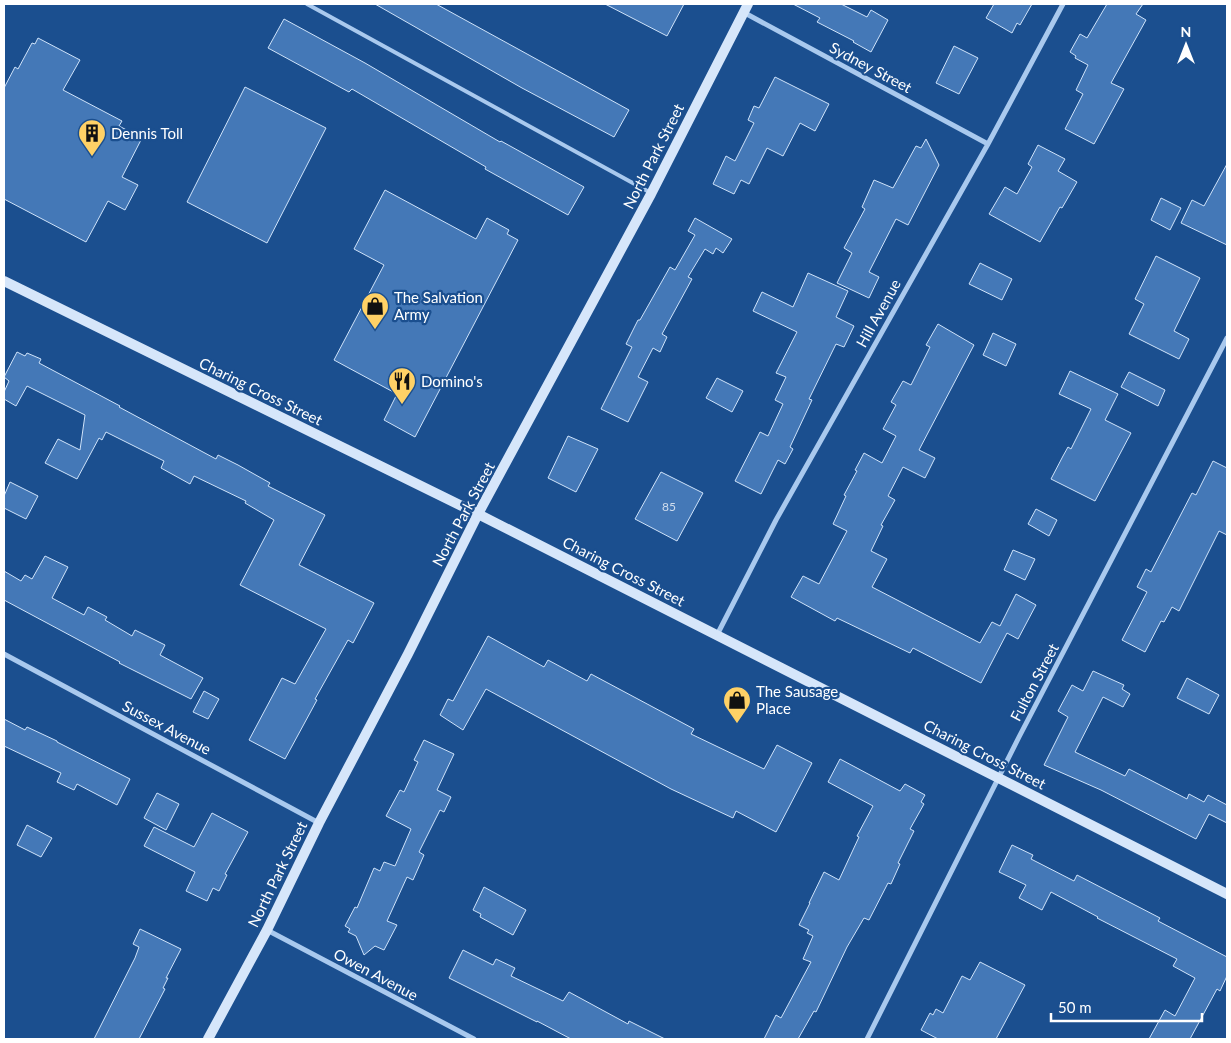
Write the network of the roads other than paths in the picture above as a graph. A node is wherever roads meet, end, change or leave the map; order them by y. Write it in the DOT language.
graph roads {
  1 [pos="307,4"];
  2 [pos="1063,4"];
  3 [pos="745,8"];
  4 [pos="988,144"];
  5 [pos="651,194"];
  6 [pos="4,280"];
  7 [pos="1227,338"];
  8 [pos="478,514"];
  9 [pos="717,636"];
  10 [pos="4,654"];
  11 [pos="998,778"];
  12 [pos="319,823"];
  13 [pos="1227,894"];
  14 [pos="266,930"];
  15 [pos="208,1039"];
  16 [pos="474,1039"];
  17 [pos="867,1039"];
  1 -- 5 [label="lane"];
  2 -- 4 [label="street, Hill Avenue"];
  3 -- 4 [label="street, Sydney Street"];
  3 -- 5 [label="main road, North Park Street"];
  4 -- 9 [label="street, Hill Avenue"];
  5 -- 8 [label="main road, North Park Street"];
  6 -- 8 [label="main road, Charing Cross Street"];
  7 -- 11 [label="street, Fulton Street"];
  8 -- 9 [label="main road, Charing Cross Street"];
  8 -- 12 [label="main road, North Park Street"];
  9 -- 11 [label="main road, Charing Cross Street"];
  10 -- 12 [label="street, Sussex Avenue"];
  11 -- 13 [label="main road, Charing Cross Street"];
  11 -- 17 [label="street, Fulton Street"];
  12 -- 14 [label="main road, North Park Street"];
  14 -- 15 [label="main road, North Park Street"];
  14 -- 16 [label="street, Owen Avenue"];
}
